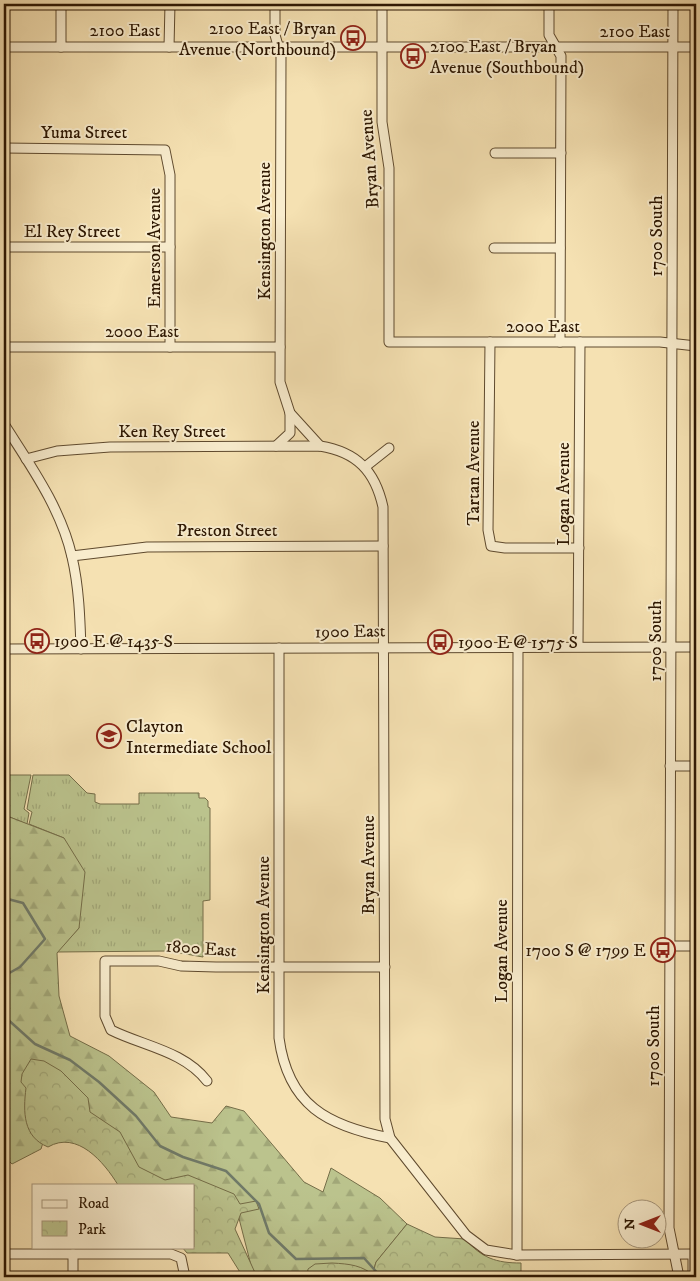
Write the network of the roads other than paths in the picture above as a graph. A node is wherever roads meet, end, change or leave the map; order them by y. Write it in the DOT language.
graph roads {
  1 [pos="61,4"];
  2 [pos="170,4"];
  3 [pos="276,4"];
  4 [pos="382,4"];
  5 [pos="549,4"];
  6 [pos="673,4"];
  7 [pos="278,46"];
  8 [pos="382,46"];
  9 [pos="554,46"];
  10 [pos="4,47"];
  11 [pos="61,47"];
  12 [pos="170,47"];
  13 [pos="673,47"];
  14 [pos="696,47"];
  15 [pos="4,148"];
  16 [pos="165,150"];
  17 [pos="495,153"];
  18 [pos="561,153"];
  19 [pos="4,247"];
  20 [pos="170,247"];
  21 [pos="494,248"];
  22 [pos="560,248"];
  23 [pos="389,342"];
  24 [pos="490,342"];
  25 [pos="560,342"];
  26 [pos="580,342"];
  27 [pos="672,343"];
  28 [pos="696,346"];
  29 [pos="4,347"];
  30 [pos="170,347"];
  31 [pos="280,347"];
  32 [pos="290,413"];
  33 [pos="4,424"];
  34 [pos="320,446"];
  35 [pos="276,447"];
  36 [pos="389,448"];
  37 [pos="26,459"];
  38 [pos="365,467"];
  39 [pos="383,546"];
  40 [pos="579,548"];
  41 [pos="72,556"];
  42 [pos="518,646"];
  43 [pos="578,646"];
  44 [pos="384,647"];
  45 [pos="671,647"];
  46 [pos="696,647"];
  47 [pos="279,648"];
  48 [pos="4,649"];
  49 [pos="81,649"];
  50 [pos="670,766"];
  51 [pos="696,766"];
  52 [pos="670,946"];
  53 [pos="696,946"];
  54 [pos="280,967"];
  55 [pos="385,967"];
  56 [pos="207,1081"];
  57 [pos="390,1138"];
  58 [pos="4,1254"];
  59 [pos="73,1254"];
  60 [pos="673,1254"];
  61 [pos="695,1254"];
  62 [pos="517,1255"];
  63 [pos="73,1277"];
  64 [pos="185,1277"];
  65 [pos="679,1277"];
  66 [pos="692,1277"];
  1 -- 11 [label="street"];
  2 -- 12 [label="street"];
  3 -- 7 [label="street, Kensington Avenue"];
  4 -- 8 [label="street, Bryan Avenue"];
  5 -- 9 [label="street"];
  6 -- 13 [label="street, 1700 South"];
  7 -- 8 [label="street, 2100 East"];
  7 -- 12 [label="street, 2100 East"];
  7 -- 31 [label="street, Kensington Avenue"];
  8 -- 9 [label="street, 2100 East"];
  8 -- 23 [label="street, Bryan Avenue"];
  9 -- 13 [label="street, 2100 East"];
  9 -- 18 [label="street"];
  10 -- 11 [label="street, 2100 East"];
  11 -- 12 [label="street, 2100 East"];
  13 -- 14 [label="street, 2100 East"];
  13 -- 27 [label="street, 1700 South"];
  15 -- 16 [label="street, Yuma Street"];
  16 -- 20 [label="street, Emerson Avenue"];
  17 -- 18 [label="street"];
  18 -- 22 [label="street"];
  19 -- 20 [label="street, El Rey Street"];
  20 -- 30 [label="street, Emerson Avenue"];
  21 -- 22 [label="street"];
  22 -- 25 [label="street"];
  23 -- 24 [label="street, 2000 East"];
  24 -- 25 [label="street, 2000 East"];
  24 -- 40 [label="street, Tartan Avenue"];
  25 -- 26 [label="street, 2000 East"];
  26 -- 27 [label="street, 2000 East"];
  26 -- 40 [label="street, Logan Avenue"];
  27 -- 28 [label="street, 2000 East"];
  27 -- 45 [label="street, 1700 South"];
  29 -- 30 [label="street, 2000 East"];
  30 -- 31 [label="street, 2000 East"];
  31 -- 32 [label="street, Kensington Avenue"];
  32 -- 34 [label="street, Kensington Avenue"];
  32 -- 35 [label="street"];
  33 -- 37 [label="street"];
  34 -- 35 [label="street, Ken Rey Street"];
  34 -- 38 [label="street, Bryan Avenue"];
  35 -- 37 [label="street, Ken Rey Street"];
  36 -- 38 [label="street"];
  37 -- 41 [label="street"];
  38 -- 39 [label="street, Bryan Avenue"];
  39 -- 41 [label="street, Preston Street"];
  39 -- 44 [label="street, Bryan Avenue"];
  40 -- 43 [label="street, Logan Avenue"];
  41 -- 49 [label="street"];
  42 -- 43 [label="street, 1900 East"];
  42 -- 44 [label="street, 1900 East"];
  42 -- 62 [label="street, Logan Avenue"];
  43 -- 45 [label="street, 1900 East"];
  44 -- 47 [label="street, 1900 East"];
  44 -- 55 [label="street, Bryan Avenue"];
  45 -- 46 [label="street, 1900 East"];
  45 -- 50 [label="street, 1700 South"];
  47 -- 49 [label="street, 1900 East"];
  47 -- 54 [label="street, Kensington Avenue"];
  48 -- 49 [label="street, 1900 East"];
  50 -- 51 [label="street"];
  50 -- 52 [label="street, 1700 South"];
  52 -- 53 [label="street"];
  52 -- 60 [label="street, 1700 South"];
  54 -- 55 [label="street, 1800 East"];
  54 -- 56 [label="street, 1800 East"];
  54 -- 57 [label="street, Kensington Avenue"];
  55 -- 57 [label="street, Bryan Avenue"];
  57 -- 62 [label="street, Bryan Avenue"];
  58 -- 59 [label="street"];
  59 -- 63 [label="street"];
  59 -- 64 [label="street"];
  60 -- 61 [label="street, Bryan Avenue"];
  60 -- 62 [label="street, Bryan Avenue"];
  60 -- 65 [label="street, 1700 South"];
  61 -- 66 [label="street"];
}
